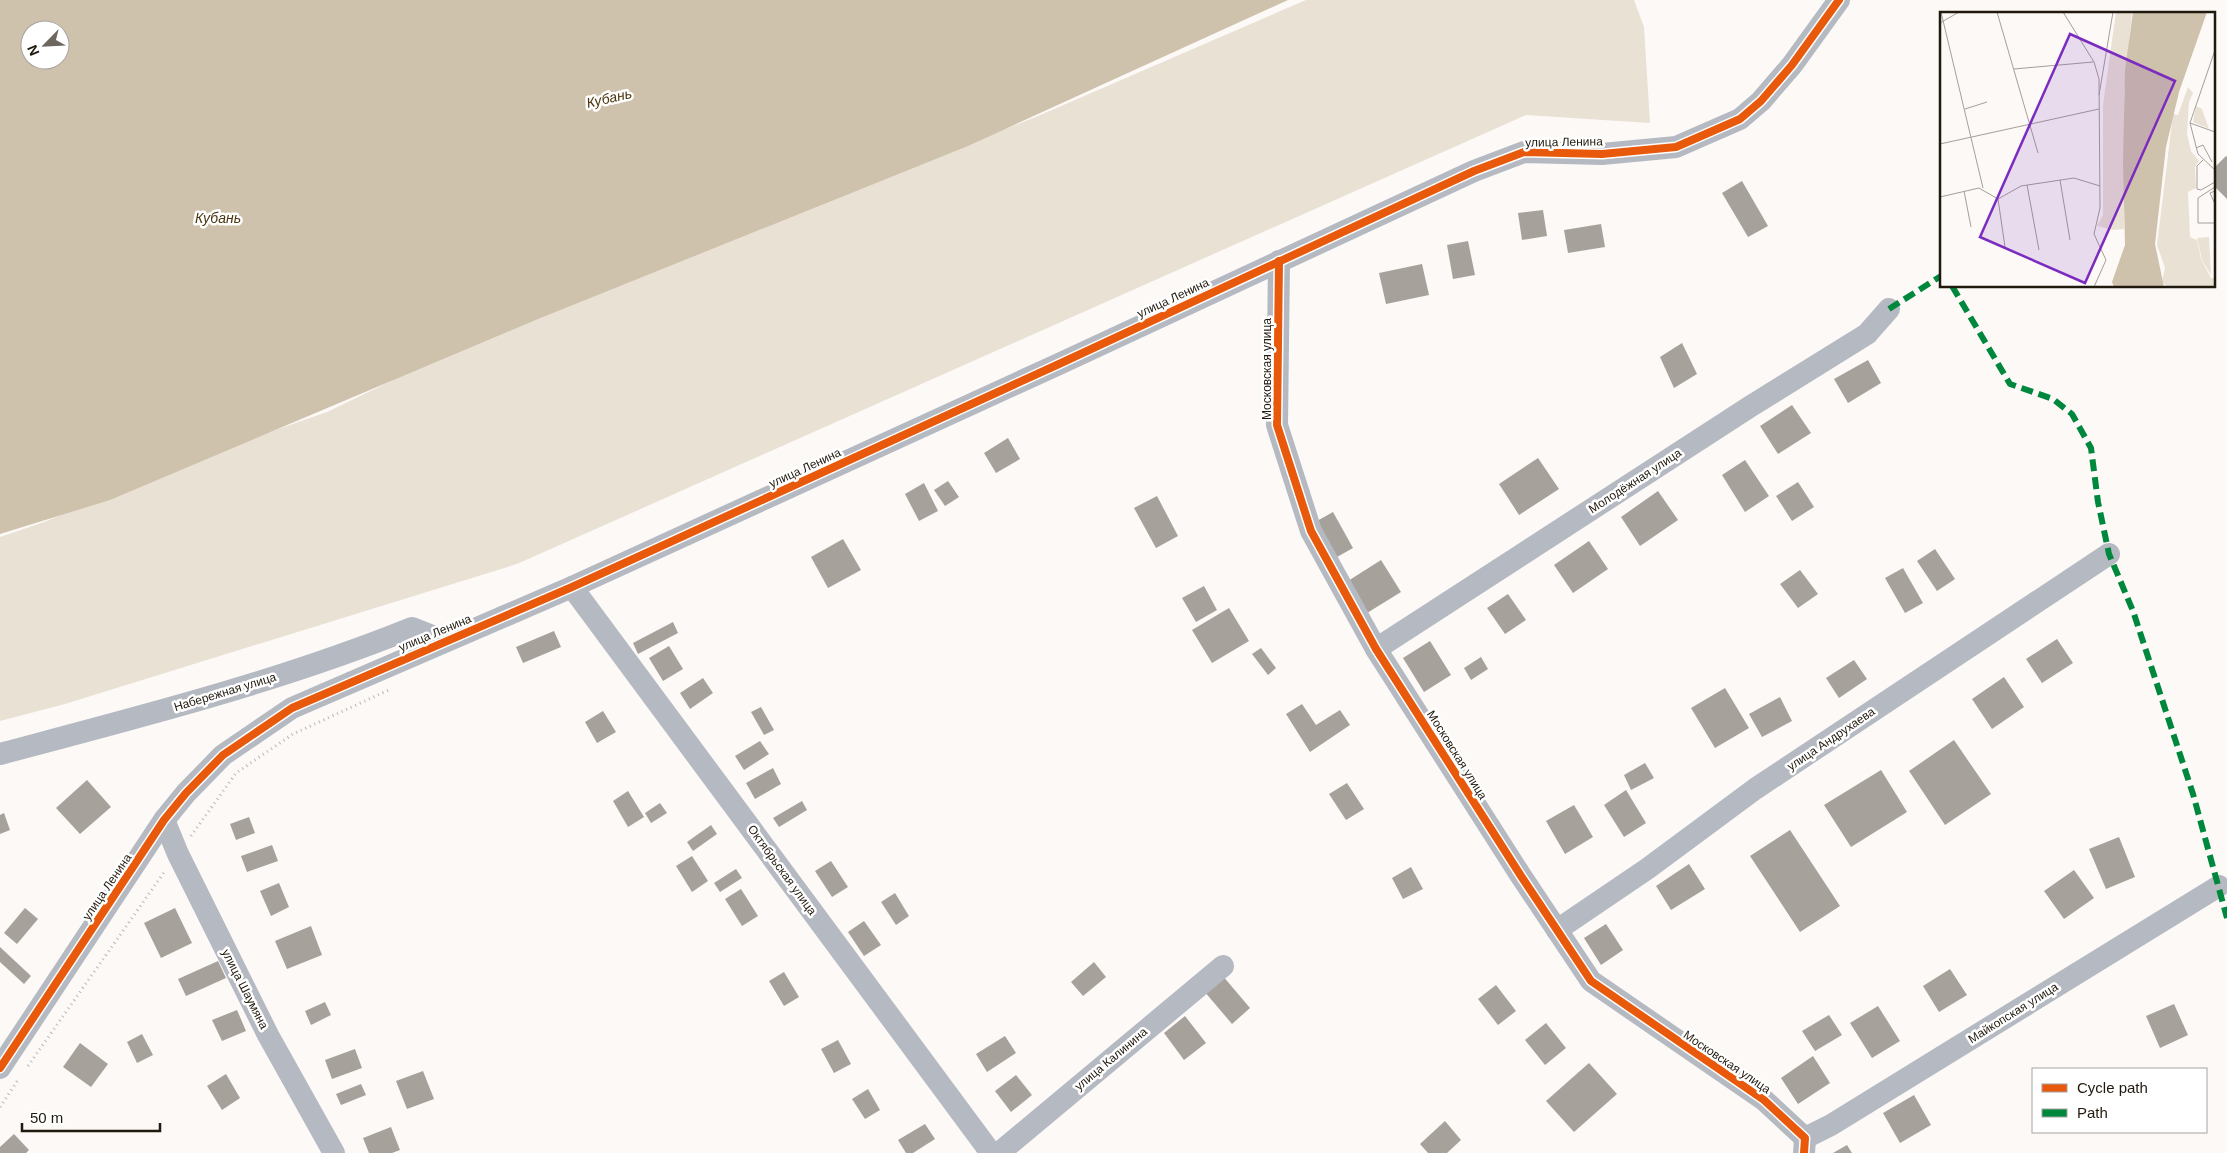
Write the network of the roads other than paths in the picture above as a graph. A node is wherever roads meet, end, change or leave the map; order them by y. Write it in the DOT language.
graph roads {
  1 [pos="1839,0"];
  2 [pos="1279,261"];
  3 [pos="1889,309"];
  4 [pos="2109,554"];
  5 [pos="572,587"];
  6 [pos="445,641"];
  7 [pos="1376,649"];
  8 [pos="0,754"];
  9 [pos="164,820"];
  10 [pos="2219,886"];
  11 [pos="1557,930"];
  12 [pos="1223,966"];
  13 [pos="10,1073"];
  14 [pos="1804,1145"];
  15 [pos="334,1153"];
  16 [pos="991,1153"];
  17 [pos="999,1153"];
  1 -- 2 [label="street, улица Ленина"];
  2 -- 5 [label="street, улица Ленина"];
  2 -- 7 [label="street, Московская улица"];
  3 -- 7 [label="street, Молодёжная улица"];
  4 -- 11 [label="street, улица Андрухаева"];
  5 -- 6 [label="street, улица Ленина"];
  5 -- 16 [label="street, Октябрьская улица"];
  6 -- 8 [label="street, Набережная улица"];
  6 -- 9 [label="street, улица Ленина"];
  7 -- 11 [label="street, Московская улица"];
  9 -- 13 [label="street, улица Ленина"];
  9 -- 15 [label="street, улица Шаумяна"];
  10 -- 14 [label="street, Майкопская улица"];
  11 -- 14 [label="street, Московская улица"];
  12 -- 17 [label="street, улица Калинина"];
}
